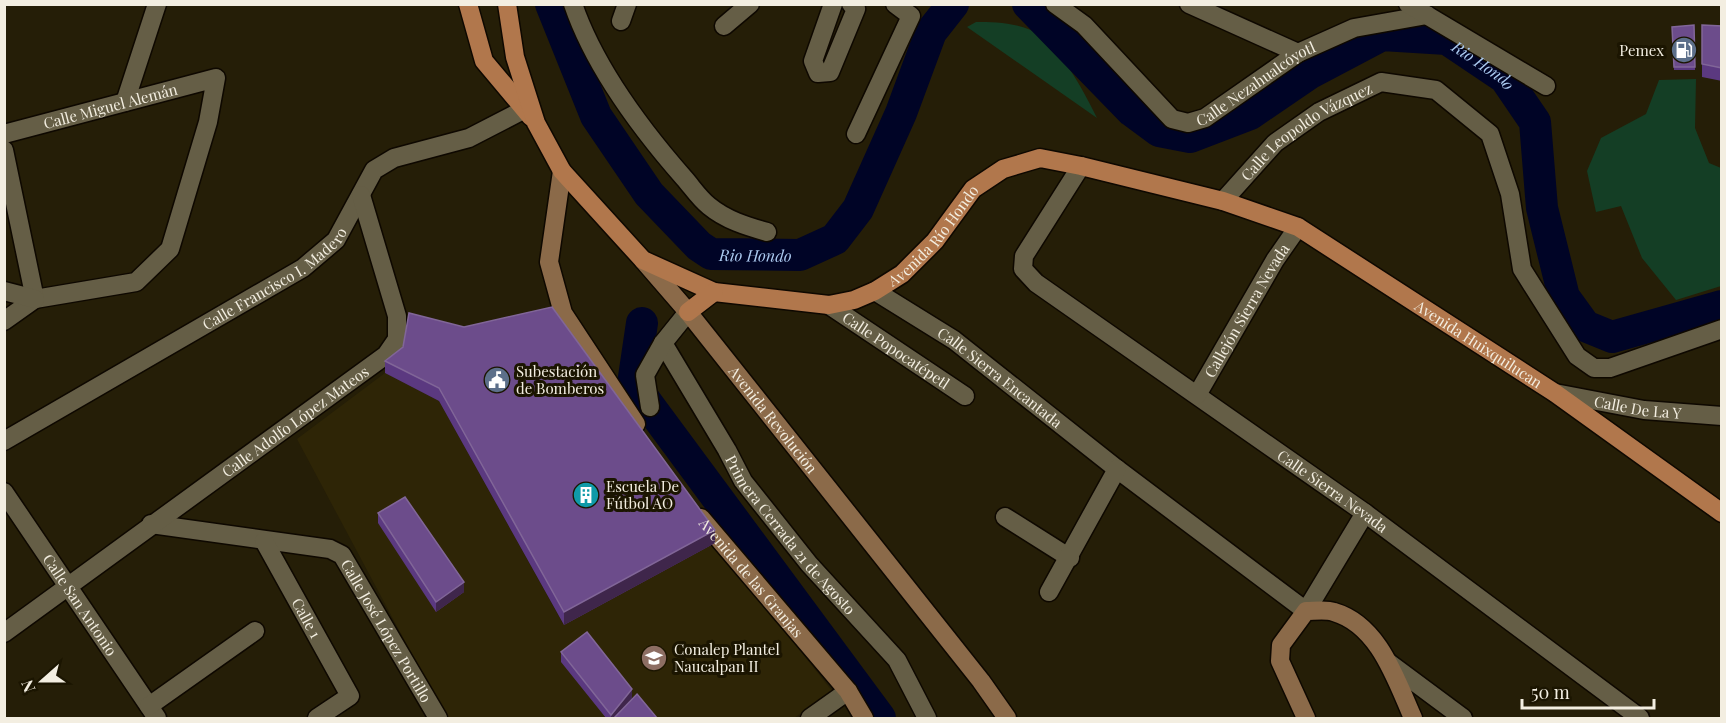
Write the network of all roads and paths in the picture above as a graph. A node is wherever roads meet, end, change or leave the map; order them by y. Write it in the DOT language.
graph roads {
  1 [pos="157,4"];
  2 [pos="468,4"];
  3 [pos="507,4"];
  4 [pos="573,4"];
  5 [pos="750,4"];
  6 [pos="833,4"];
  7 [pos="895,4"];
  8 [pos="1055,4"];
  9 [pos="1190,4"];
  10 [pos="1408,4"];
  11 [pos="854,7"];
  12 [pos="1427,15"];
  13 [pos="724,26"];
  14 [pos="1298,53"];
  15 [pos="1545,86"];
  16 [pos="125,102"];
  17 [pos="531,116"];
  18 [pos="4,134"];
  19 [pos="856,134"];
  20 [pos="4,150"];
  21 [pos="1081,166"];
  22 [pos="562,171"];
  23 [pos="361,195"];
  24 [pos="1223,201"];
  25 [pos="1298,227"];
  26 [pos="767,232"];
  27 [pos="643,260"];
  28 [pos="4,291"];
  29 [pos="875,291"];
  30 [pos="714,292"];
  31 [pos="34,299"];
  32 [pos="829,305"];
  33 [pos="688,312"];
  34 [pos="4,321"];
  35 [pos="1722,329"];
  36 [pos="663,344"];
  37 [pos="1555,393"];
  38 [pos="1197,395"];
  39 [pos="965,396"];
  40 [pos="650,407"];
  41 [pos="1722,416"];
  42 [pos="645,437"];
  43 [pos="4,441"];
  44 [pos="1118,469"];
  45 [pos="4,492"];
  46 [pos="689,504"];
  47 [pos="1365,513"];
  48 [pos="1722,513"];
  49 [pos="1005,517"];
  50 [pos="151,524"];
  51 [pos="264,541"];
  52 [pos="1070,558"];
  53 [pos="68,586"];
  54 [pos="1049,592"];
  55 [pos="1306,611"];
  56 [pos="255,631"];
  57 [pos="4,633"];
  58 [pos="1389,663"];
  59 [pos="848,691"];
  60 [pos="153,712"];
  61 [pos="318,718"];
  62 [pos="438,718"];
  63 [pos="810,718"];
  64 [pos="864,718"];
  65 [pos="927,718"];
  66 [pos="1007,718"];
  67 [pos="1306,718"];
  68 [pos="1413,718"];
  69 [pos="1462,718"];
  70 [pos="1640,718"];
  1 -- 16 [label="street"];
  2 -- 17 [label="main road, Avenida Revolución"];
  3 -- 17 [label="main road, Avenida Revolución"];
  4 -- 26 [label="street"];
  5 -- 13 [label="street"];
  6 -- 11 [label="street"];
  7 -- 19 [label="street"];
  8 -- 14 [label="street, Calle Nezahualcóyotl"];
  9 -- 14 [label="street"];
  10 -- 12 [label="street"];
  12 -- 14 [label="street, Calle Nezahualcóyotl"];
  12 -- 15 [label="street"];
  16 -- 18 [label="street, Calle Miguel Alemán"];
  16 -- 31 [label="street, Calle Miguel Alemán"];
  17 -- 22 [label="main road, Avenida Revolución"];
  17 -- 23 [label="street, Calle Francisco I. Madero"];
  20 -- 31 [label="street"];
  21 -- 24 [label="main road, Avenida Río Hondo"];
  21 -- 29 [label="main road, Avenida Río Hondo"];
  21 -- 38 [label="street, Calle Sierra Nevada"];
  22 -- 27 [label="main road, Avenida Revolución"];
  22 -- 42 [label="main road"];
  23 -- 43 [label="street, Calle Francisco I. Madero"];
  23 -- 50 [label="street, Calle Adolfo López Mateos"];
  24 -- 25 [label="main road, Avenida Huixquilucan"];
  24 -- 35 [label="street, Calle Leopoldo Vázquez"];
  25 -- 37 [label="main road, Avenida Huixquilucan"];
  25 -- 38 [label="street, Callejón Sierra Nevada"];
  27 -- 30 [label="main road, Avenida Río Hondo"];
  27 -- 33 [label="main road, Avenida Revolución"];
  28 -- 31 [label="street"];
  29 -- 32 [label="main road, Avenida Río Hondo"];
  29 -- 44 [label="street, Calle Sierra Encantada"];
  30 -- 32 [label="main road, Avenida Río Hondo"];
  30 -- 33 [label="main road"];
  31 -- 34 [label="street"];
  32 -- 39 [label="street, Calle Popocatépetl"];
  33 -- 36 [label="street"];
  33 -- 66 [label="main road, Avenida Revolución"];
  36 -- 40 [label="street"];
  36 -- 65 [label="street, Primera Cerrada 21 de Agosto"];
  37 -- 41 [label="street, Calle De La Y"];
  37 -- 48 [label="main road, Avenida Huixquilucan"];
  38 -- 47 [label="street, Calle Sierra Nevada"];
  44 -- 52 [label="street"];
  44 -- 55 [label="street, Calle Sierra Encantada"];
  45 -- 53 [label="street, Calle San Antonio"];
  46 -- 59 [label="main road, Avenida de las Granjas"];
  47 -- 55 [label="street"];
  47 -- 70 [label="street, Calle Sierra Nevada"];
  49 -- 52 [label="street"];
  50 -- 51 [label="street, Calle José López Portillo"];
  50 -- 53 [label="street, Calle Adolfo López Mateos"];
  51 -- 61 [label="street, Calle 1"];
  51 -- 62 [label="street, Calle José López Portillo"];
  52 -- 54 [label="street"];
  53 -- 57 [label="street, Calle Adolfo López Mateos"];
  53 -- 60 [label="street, Calle San Antonio"];
  55 -- 58 [label="main road"];
  55 -- 67 [label="main road"];
  56 -- 60 [label="street"];
  58 -- 68 [label="main road"];
  58 -- 69 [label="street"];
  59 -- 63 [label="street"];
  59 -- 64 [label="main road, Avenida de las Granjas"];
}
